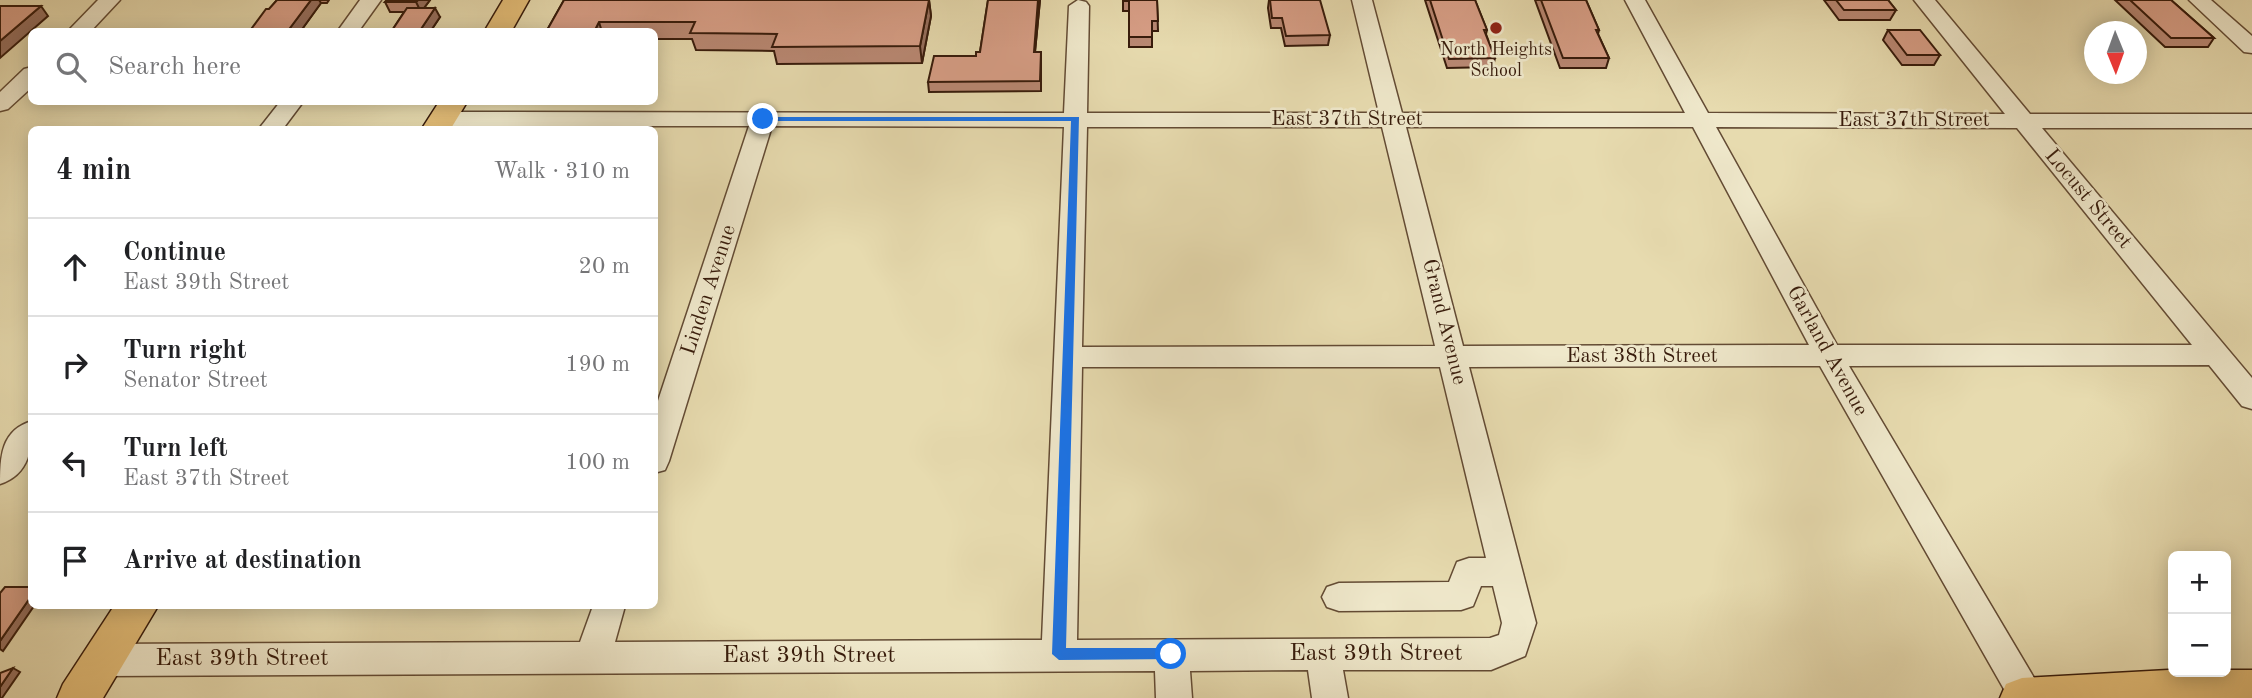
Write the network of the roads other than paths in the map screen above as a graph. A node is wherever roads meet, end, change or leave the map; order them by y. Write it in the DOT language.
graph roads {
  1 [pos="110,0"];
  2 [pos="372,0"];
  3 [pos="516,0"];
  4 [pos="1362,0"];
  5 [pos="1635,0"];
  6 [pos="1924,0"];
  7 [pos="2199,0"];
  8 [pos="1079,6"];
  9 [pos="81,28"];
  10 [pos="350,28"];
  11 [pos="498,28"];
  12 [pos="2252,47"];
  13 [pos="28,78"];
  14 [pos="28,99"];
  15 [pos="2,101"];
  16 [pos="290,105"];
  17 [pos="443,117"];
  18 [pos="1700,118"];
  19 [pos="763,119"];
  20 [pos="1075,119"];
  21 [pos="1392,119"];
  22 [pos="2024,121"];
  23 [pos="2252,121"];
  24 [pos="273,126"];
  25 [pos="1828,355"];
  26 [pos="2216,355"];
  27 [pos="1452,356"];
  28 [pos="1068,357"];
  29 [pos="2252,398"];
  30 [pos="28,437"];
  31 [pos="658,448"];
  32 [pos="0,472"];
  33 [pos="1506,572"];
  34 [pos="1339,597"];
  35 [pos="135,609"];
  36 [pos="608,609"];
  37 [pos="1513,645"];
  38 [pos="1059,654"];
  39 [pos="1171,654"];
  40 [pos="1323,654"];
  41 [pos="593,657"];
  42 [pos="103,660"];
  43 [pos="2252,690"];
  44 [pos="79,698"];
  45 [pos="1174,698"];
  46 [pos="1330,698"];
  47 [pos="2026,698"];
  1 -- 9 [label="street"];
  2 -- 10 [label="street"];
  3 -- 11 [label="main road"];
  4 -- 21 [label="street, Grand Avenue"];
  5 -- 18 [label="street, Garland Avenue"];
  6 -- 22 [label="street, Locust Street"];
  7 -- 12 [label="street"];
  8 -- 20 [label="street"];
  13 -- 15 [label="street"];
  14 -- 15 [label="street"];
  16 -- 24 [label="street"];
  17 -- 19 [label="street, East 37th Street"];
  18 -- 21 [label="street, East 37th Street"];
  18 -- 22 [label="street, East 37th Street"];
  18 -- 25 [label="street, Garland Avenue"];
  19 -- 20 [label="street, East 37th Street"];
  19 -- 31 [label="street, Linden Avenue"];
  20 -- 21 [label="street, East 37th Street"];
  20 -- 28 [label="street"];
  21 -- 27 [label="street, Grand Avenue"];
  22 -- 23 [label="street, East 37th Street"];
  22 -- 26 [label="street, Locust Street"];
  25 -- 26 [label="street, East 38th Street"];
  25 -- 27 [label="street, East 38th Street"];
  25 -- 47 [label="street, Garland Avenue"];
  26 -- 29 [label="street, Locust Street"];
  27 -- 28 [label="street, East 38th Street"];
  27 -- 33 [label="street, Grand Avenue"];
  28 -- 38 [label="street"];
  30 -- 32 [label="street"];
  33 -- 34 [label="street"];
  33 -- 37 [label="street, Grand Avenue"];
  35 -- 42 [label="main road"];
  36 -- 41 [label="street"];
  37 -- 40 [label="street, East 39th Street"];
  38 -- 39 [label="street, East 39th Street"];
  38 -- 41 [label="street, East 39th Street"];
  39 -- 40 [label="street, East 39th Street"];
  39 -- 45 [label="street"];
  40 -- 46 [label="street"];
  41 -- 42 [label="street, East 39th Street"];
  42 -- 44 [label="main road"];
  43 -- 47 [label="main road"];
}
